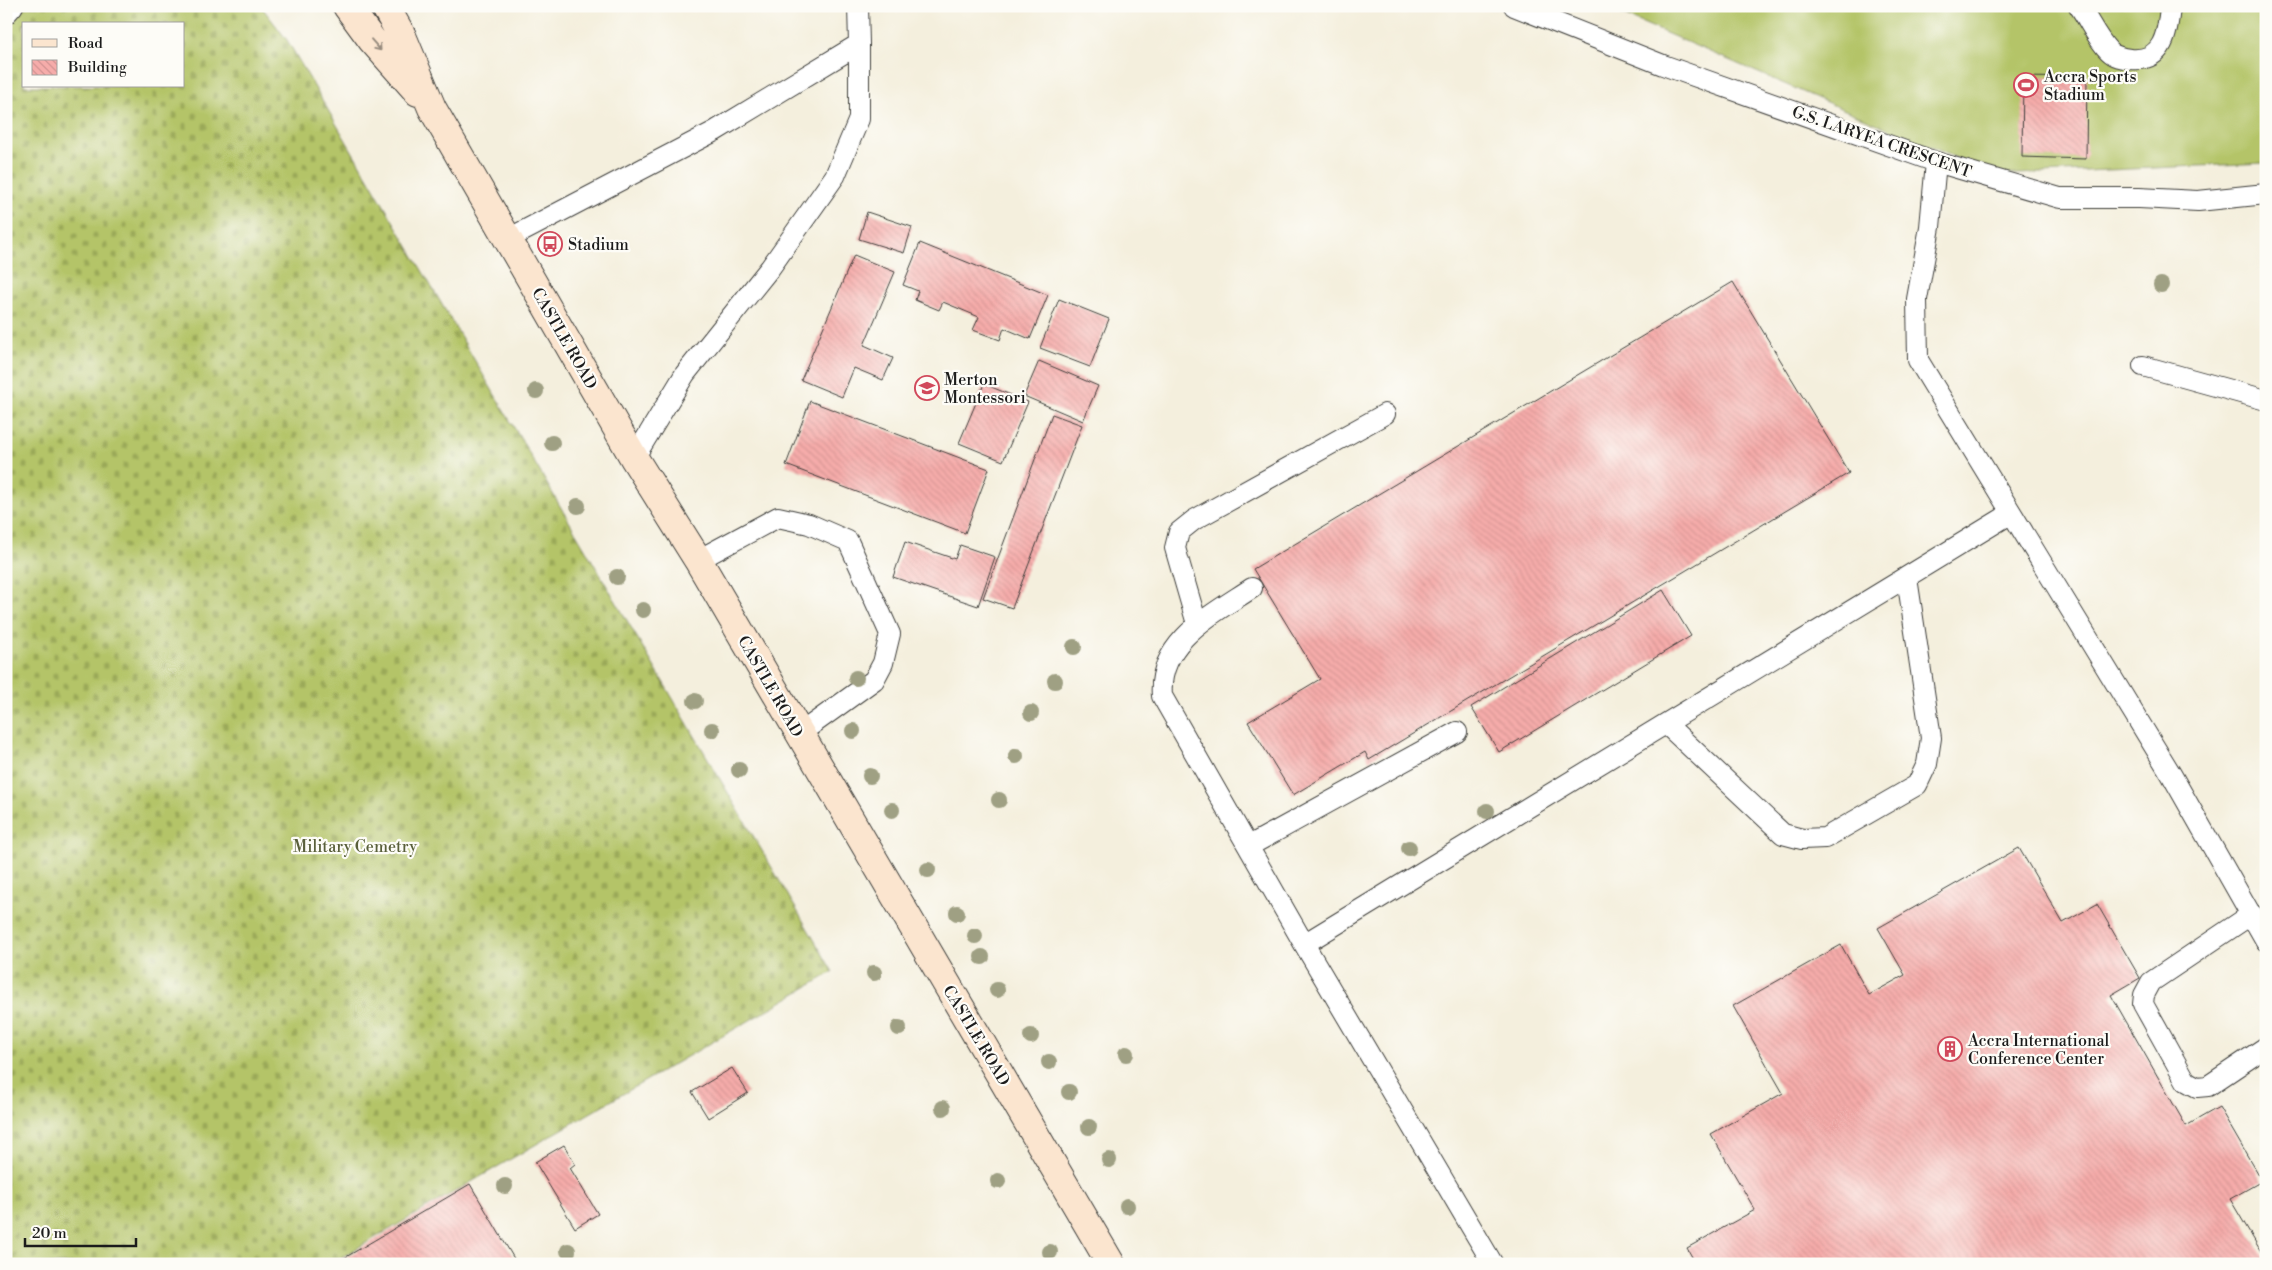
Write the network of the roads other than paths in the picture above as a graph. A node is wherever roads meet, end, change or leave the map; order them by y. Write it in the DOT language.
graph roads {
  1 [pos="13,6"];
  2 [pos="347,6"];
  3 [pos="385,6"];
  4 [pos="858,6"];
  5 [pos="1514,6"];
  6 [pos="2079,6"];
  7 [pos="2170,6"];
  8 [pos="6,14"];
  9 [pos="859,44"];
  10 [pos="432,108"];
  11 [pos="1936,162"];
  12 [pos="2266,194"];
  13 [pos="508,239"];
  14 [pos="2143,366"];
  15 [pos="2266,400"];
  16 [pos="1385,414"];
  17 [pos="634,458"];
  18 [pos="2010,514"];
  19 [pos="698,560"];
  20 [pos="1907,578"];
  21 [pos="1252,588"];
  22 [pos="1197,624"];
  23 [pos="1666,724"];
  24 [pos="1457,732"];
  25 [pos="799,734"];
  26 [pos="1249,846"];
  27 [pos="2252,914"];
  28 [pos="2266,941"];
  29 [pos="1304,944"];
  30 [pos="2266,1047"];
  31 [pos="1111,1264"];
  32 [pos="1493,1264"];
  1 -- 8 [label="lane"];
  2 -- 10 [label="main road, CASTLE ROAD, one-way"];
  3 -- 10 [label="main road, CASTLE ROAD"];
  4 -- 9 [label="lane"];
  5 -- 11 [label="lane, G.S. LARYEA CRESCENT"];
  6 -- 7 [label="lane"];
  9 -- 13 [label="lane"];
  9 -- 17 [label="lane"];
  10 -- 13 [label="main road, CASTLE ROAD"];
  11 -- 12 [label="lane, G.S. LARYEA CRESCENT"];
  11 -- 18 [label="lane"];
  13 -- 17 [label="main road, CASTLE ROAD"];
  14 -- 15 [label="lane"];
  16 -- 22 [label="lane"];
  17 -- 19 [label="main road, CASTLE ROAD"];
  18 -- 20 [label="lane"];
  18 -- 27 [label="lane"];
  19 -- 25 [label="main road, CASTLE ROAD"];
  19 -- 25 [label="lane"];
  20 -- 23 [label="lane"];
  20 -- 23 [label="lane"];
  21 -- 22 [label="lane"];
  22 -- 26 [label="lane"];
  23 -- 29 [label="lane"];
  24 -- 26 [label="lane"];
  25 -- 31 [label="main road, CASTLE ROAD"];
  26 -- 29 [label="lane"];
  27 -- 28 [label="lane"];
  27 -- 30 [label="lane"];
  29 -- 32 [label="lane"];
}
